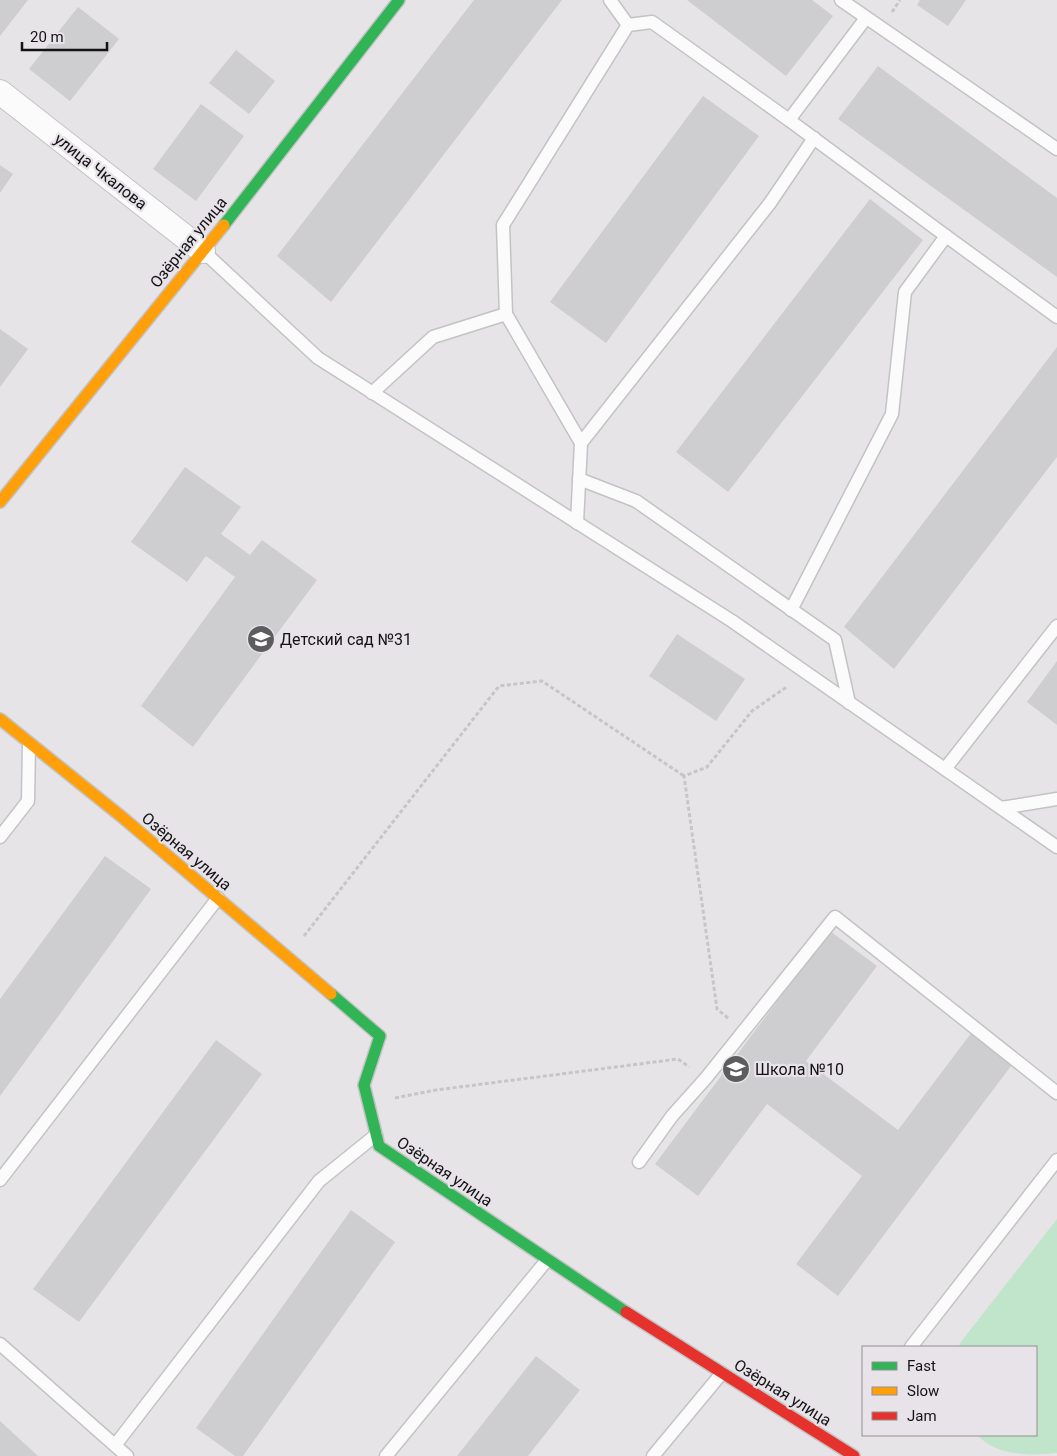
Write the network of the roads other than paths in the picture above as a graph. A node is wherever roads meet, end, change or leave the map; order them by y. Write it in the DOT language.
graph roads {
  1 [pos="399,0"];
  2 [pos="610,0"];
  3 [pos="841,0"];
  4 [pos="866,18"];
  5 [pos="628,25"];
  6 [pos="0,92"];
  7 [pos="789,120"];
  8 [pos="814,138"];
  9 [pos="1057,149"];
  10 [pos="946,236"];
  11 [pos="202,250"];
  12 [pos="506,314"];
  13 [pos="1057,317"];
  14 [pos="372,393"];
  15 [pos="581,442"];
  16 [pos="580,479"];
  17 [pos="0,502"];
  18 [pos="577,523"];
  19 [pos="791,610"];
  20 [pos="1057,626"];
  21 [pos="849,702"];
  22 [pos="0,719"];
  23 [pos="29,742"];
  24 [pos="945,769"];
  25 [pos="1057,799"];
  26 [pos="1001,808"];
  27 [pos="0,837"];
  28 [pos="1057,847"];
  29 [pos="218,898"];
  30 [pos="1057,1093"];
  31 [pos="376,1135"];
  32 [pos="1057,1160"];
  33 [pos="639,1162"];
  34 [pos="0,1180"];
  35 [pos="547,1260"];
  36 [pos="0,1344"];
  37 [pos="912,1346"];
  38 [pos="722,1373"];
  39 [pos="116,1444"];
  40 [pos="127,1456"];
  41 [pos="386,1456"];
  42 [pos="653,1456"];
  43 [pos="854,1456"];
  1 -- 11 [label="street, Озёрная улица"];
  2 -- 5 [label="lane"];
  3 -- 4 [label="lane"];
  4 -- 7 [label="lane"];
  4 -- 9 [label="lane"];
  5 -- 7 [label="lane"];
  5 -- 12 [label="lane"];
  6 -- 11 [label="street, улица Чкалова"];
  7 -- 8 [label="lane"];
  8 -- 10 [label="lane"];
  8 -- 15 [label="lane"];
  10 -- 13 [label="lane"];
  10 -- 19 [label="lane"];
  11 -- 14 [label="lane"];
  11 -- 17 [label="street, Озёрная улица"];
  12 -- 14 [label="lane"];
  12 -- 15 [label="lane"];
  14 -- 18 [label="lane"];
  15 -- 16 [label="lane"];
  16 -- 18 [label="lane"];
  16 -- 19 [label="lane"];
  18 -- 21 [label="lane"];
  19 -- 21 [label="lane"];
  20 -- 24 [label="lane"];
  21 -- 24 [label="lane"];
  22 -- 23 [label="street, Озёрная улица"];
  23 -- 27 [label="lane"];
  23 -- 29 [label="street, Озёрная улица"];
  24 -- 26 [label="lane"];
  25 -- 26 [label="lane"];
  26 -- 28 [label="lane"];
  29 -- 31 [label="street, Озёрная улица"];
  29 -- 34 [label="lane"];
  30 -- 33 [label="lane"];
  31 -- 35 [label="street, Озёрная улица"];
  31 -- 39 [label="lane"];
  32 -- 37 [label="lane"];
  35 -- 38 [label="street, Озёрная улица"];
  35 -- 41 [label="lane"];
  36 -- 39 [label="lane"];
  38 -- 42 [label="lane"];
  38 -- 43 [label="street, Озёрная улица"];
  39 -- 40 [label="lane"];
}
